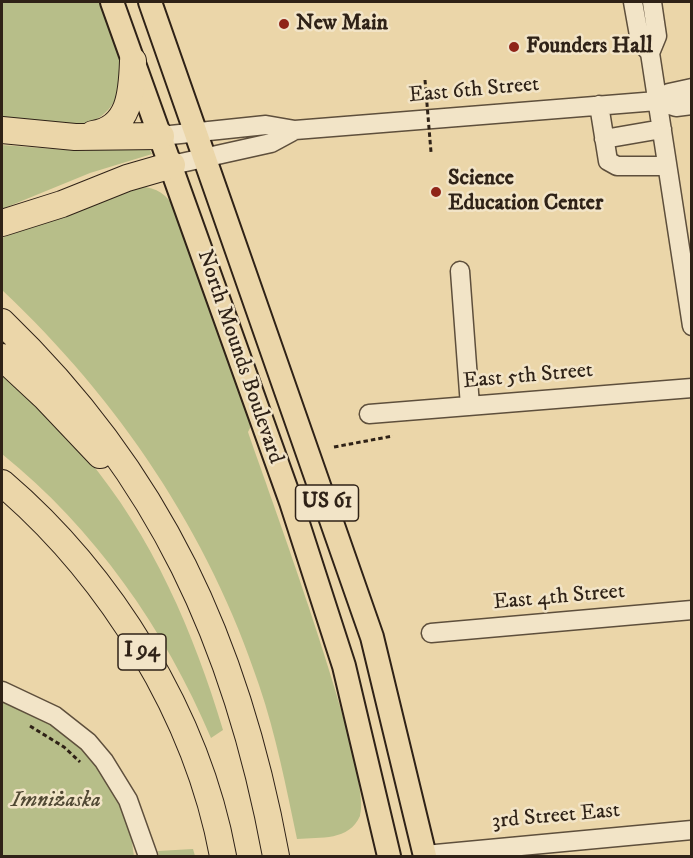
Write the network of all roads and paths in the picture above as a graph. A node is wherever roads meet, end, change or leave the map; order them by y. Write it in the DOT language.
graph roads {
  1 [pos="112,2"];
  2 [pos="150,2"];
  3 [pos="633,2"];
  4 [pos="652,2"];
  5 [pos="650,53"];
  6 [pos="133,61"];
  7 [pos="425,80"];
  8 [pos="692,88"];
  9 [pos="657,100"];
  10 [pos="599,105"];
  11 [pos="692,105"];
  12 [pos="662,129"];
  13 [pos="2,130"];
  14 [pos="295,130"];
  15 [pos="195,132"];
  16 [pos="75,136"];
  17 [pos="161,136"];
  18 [pos="604,138"];
  19 [pos="431,152"];
  20 [pos="203,159"];
  21 [pos="172,165"];
  22 [pos="668,166"];
  23 [pos="2,223"];
  24 [pos="460,271"];
  25 [pos="2,322"];
  26 [pos="692,326"];
  27 [pos="2,357"];
  28 [pos="692,388"];
  29 [pos="470,406"];
  30 [pos="369,414"];
  31 [pos="393,436"];
  32 [pos="334,447"];
  33 [pos="2,483"];
  34 [pos="149,505"];
  35 [pos="692,610"];
  36 [pos="431,633"];
  37 [pos="2,691"];
  38 [pos="23,721"];
  39 [pos="84,766"];
  40 [pos="692,830"];
  41 [pos="148,856"];
  42 [pos="224,856"];
  43 [pos="276,856"];
  44 [pos="389,856"];
  45 [pos="423,856"];
  1 -- 6 [label="main road, North Mounds Boulevard / US 61"];
  2 -- 15 [label="main road, North Mounds Boulevard / US 61"];
  3 -- 5 [label="street"];
  4 -- 5 [label="street"];
  5 -- 9 [label="street"];
  6 -- 16 [label="highway"];
  6 -- 17 [label="main road, North Mounds Boulevard / US 61"];
  7 -- 19 [label="path, bridge"];
  8 -- 9 [label="street, East 6th Street"];
  9 -- 10 [label="street, East 6th Street"];
  9 -- 11 [label="street, East 6th Street"];
  9 -- 12 [label="street"];
  10 -- 14 [label="street, East 6th Street"];
  10 -- 18 [label="street"];
  12 -- 18 [label="street"];
  12 -- 22 [label="street"];
  13 -- 16 [label="highway"];
  14 -- 15 [label="street, East 6th Street"];
  14 -- 20 [label="street, East 6th Street"];
  15 -- 17 [label="street, East 6th Street"];
  15 -- 20 [label="main road, North Mounds Boulevard / US 61"];
  16 -- 17 [label="highway"];
  17 -- 21 [label="main road, North Mounds Boulevard / US 61"];
  18 -- 22 [label="street"];
  20 -- 21 [label="street, East 6th Street"];
  20 -- 45 [label="main road, North Mounds Boulevard / US 61"];
  21 -- 23 [label="highway"];
  21 -- 44 [label="main road, North Mounds Boulevard / US 61"];
  22 -- 26 [label="street"];
  24 -- 29 [label="street"];
  25 -- 34 [label="highway"];
  27 -- 34 [label="highway"];
  28 -- 29 [label="street, East 5th Street"];
  29 -- 30 [label="street, East 5th Street"];
  31 -- 32 [label="path"];
  33 -- 42 [label="highway, I 94"];
  34 -- 43 [label="highway"];
  35 -- 36 [label="street, East 4th Street"];
  37 -- 41 [label="street"];
  38 -- 39 [label="path"];
  40 -- 45 [label="street, 3rd Street East"];
}
